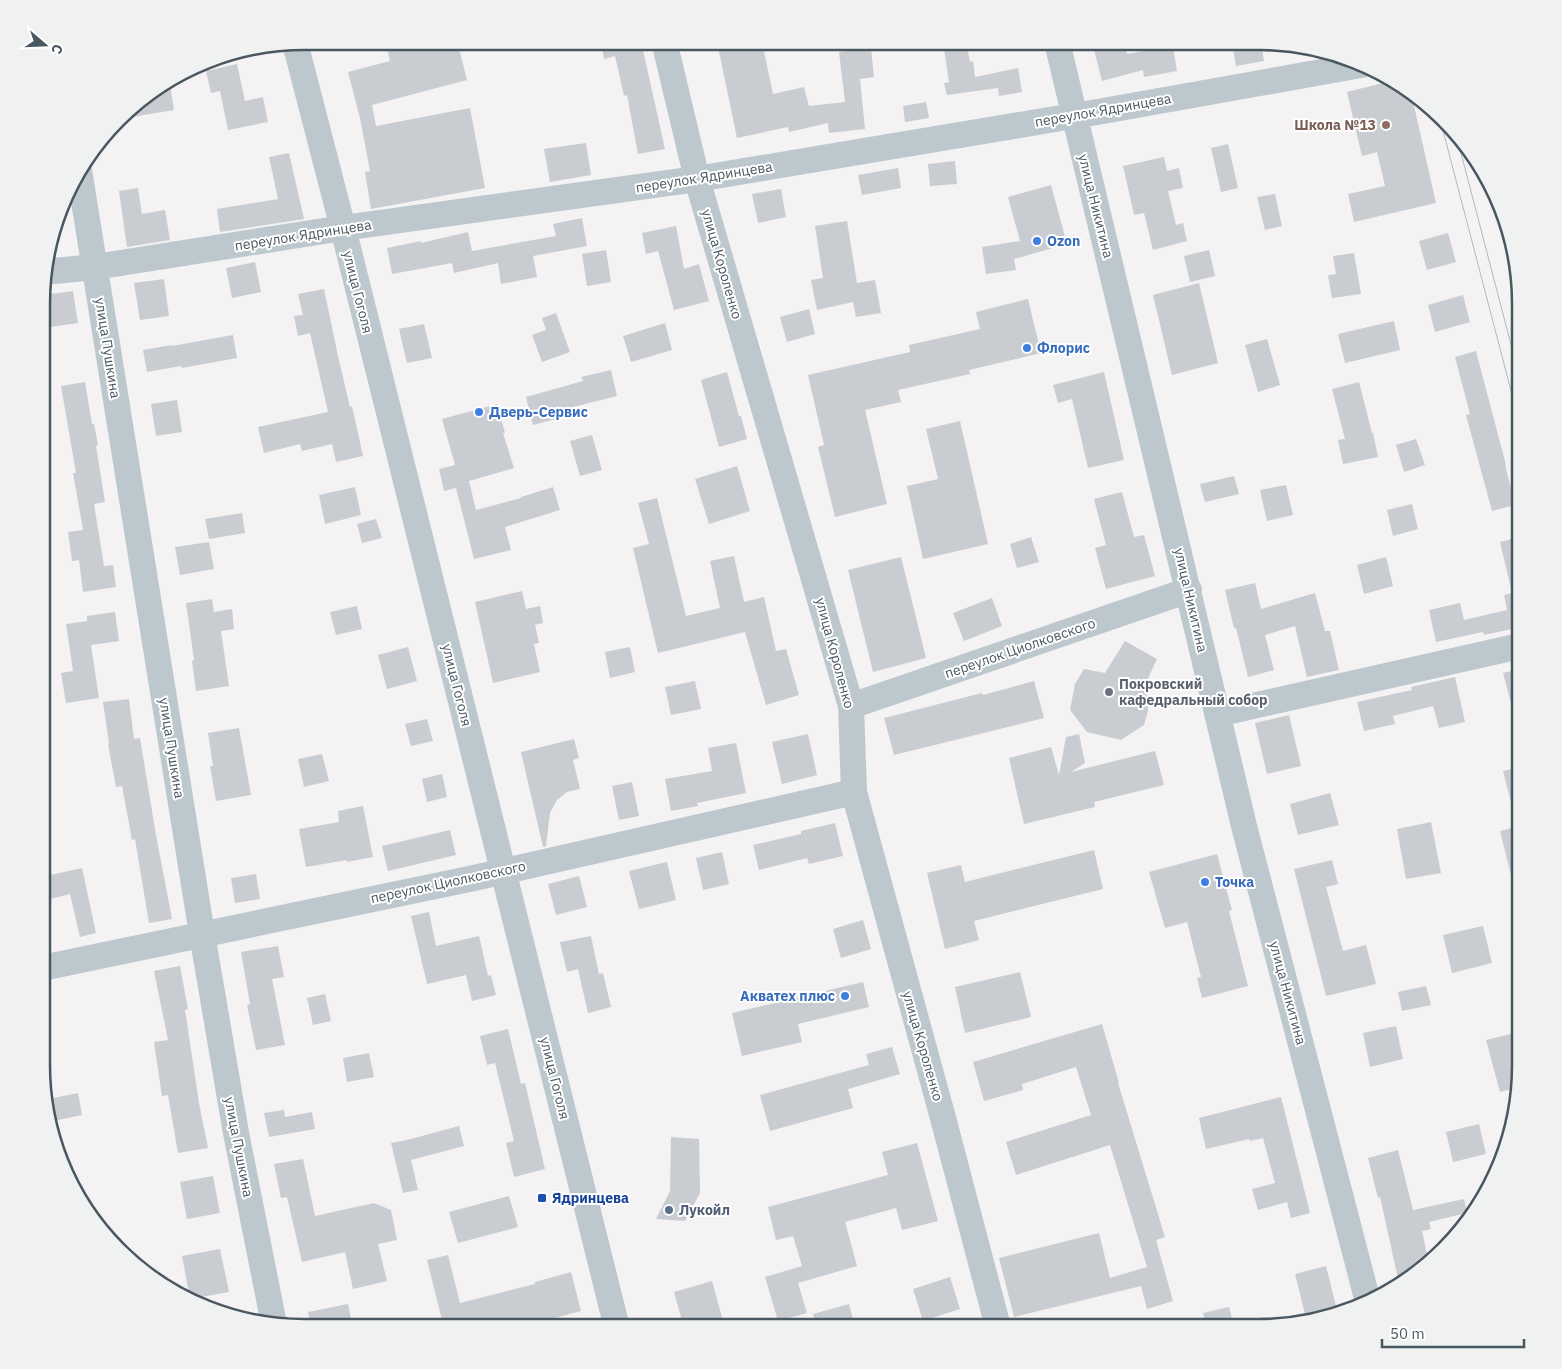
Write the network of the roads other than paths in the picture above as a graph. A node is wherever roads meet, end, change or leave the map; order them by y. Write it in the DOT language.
graph roads {
  1 [pos="297,50"];
  2 [pos="666,50"];
  3 [pos="1059,50"];
  4 [pos="1350,67"];
  5 [pos="1074,115"];
  6 [pos="697,179"];
  7 [pos="81,183"];
  8 [pos="343,228"];
  9 [pos="95,267"];
  10 [pos="52,271"];
  11 [pos="1188,590"];
  12 [pos="1512,648"];
  13 [pos="851,706"];
  14 [pos="1217,714"];
  15 [pos="854,792"];
  16 [pos="504,871"];
  17 [pos="202,934"];
  18 [pos="50,966"];
  19 [pos="1366,1295"];
  20 [pos="273,1317"];
  21 [pos="615,1319"];
  22 [pos="996,1319"];
  1 -- 8 [label="street, улица Гоголя"];
  2 -- 6 [label="street, улица Короленко"];
  3 -- 5 [label="street, улица Никитина"];
  4 -- 5 [label="street, переулок Ядринцева"];
  5 -- 6 [label="street, переулок Ядринцева"];
  5 -- 11 [label="street, улица Никитина"];
  6 -- 8 [label="street, переулок Ядринцева"];
  6 -- 13 [label="street, улица Короленко"];
  7 -- 9 [label="street, улица Пушкина"];
  8 -- 9 [label="street, переулок Ядринцева"];
  8 -- 16 [label="street, улица Гоголя"];
  9 -- 10 [label="street, переулок Ядринцева"];
  9 -- 17 [label="street, улица Пушкина"];
  11 -- 13 [label="street, переулок Циолковского"];
  11 -- 14 [label="street, улица Никитина"];
  12 -- 14 [label="street"];
  13 -- 15 [label="street, улица Короленко"];
  14 -- 19 [label="street, улица Никитина"];
  15 -- 16 [label="street, переулок Циолковского"];
  15 -- 22 [label="street, улица Короленко"];
  16 -- 17 [label="street, переулок Циолковского"];
  16 -- 21 [label="street, улица Гоголя"];
  17 -- 18 [label="street, переулок Циолковского"];
  17 -- 20 [label="street, улица Пушкина"];
}
